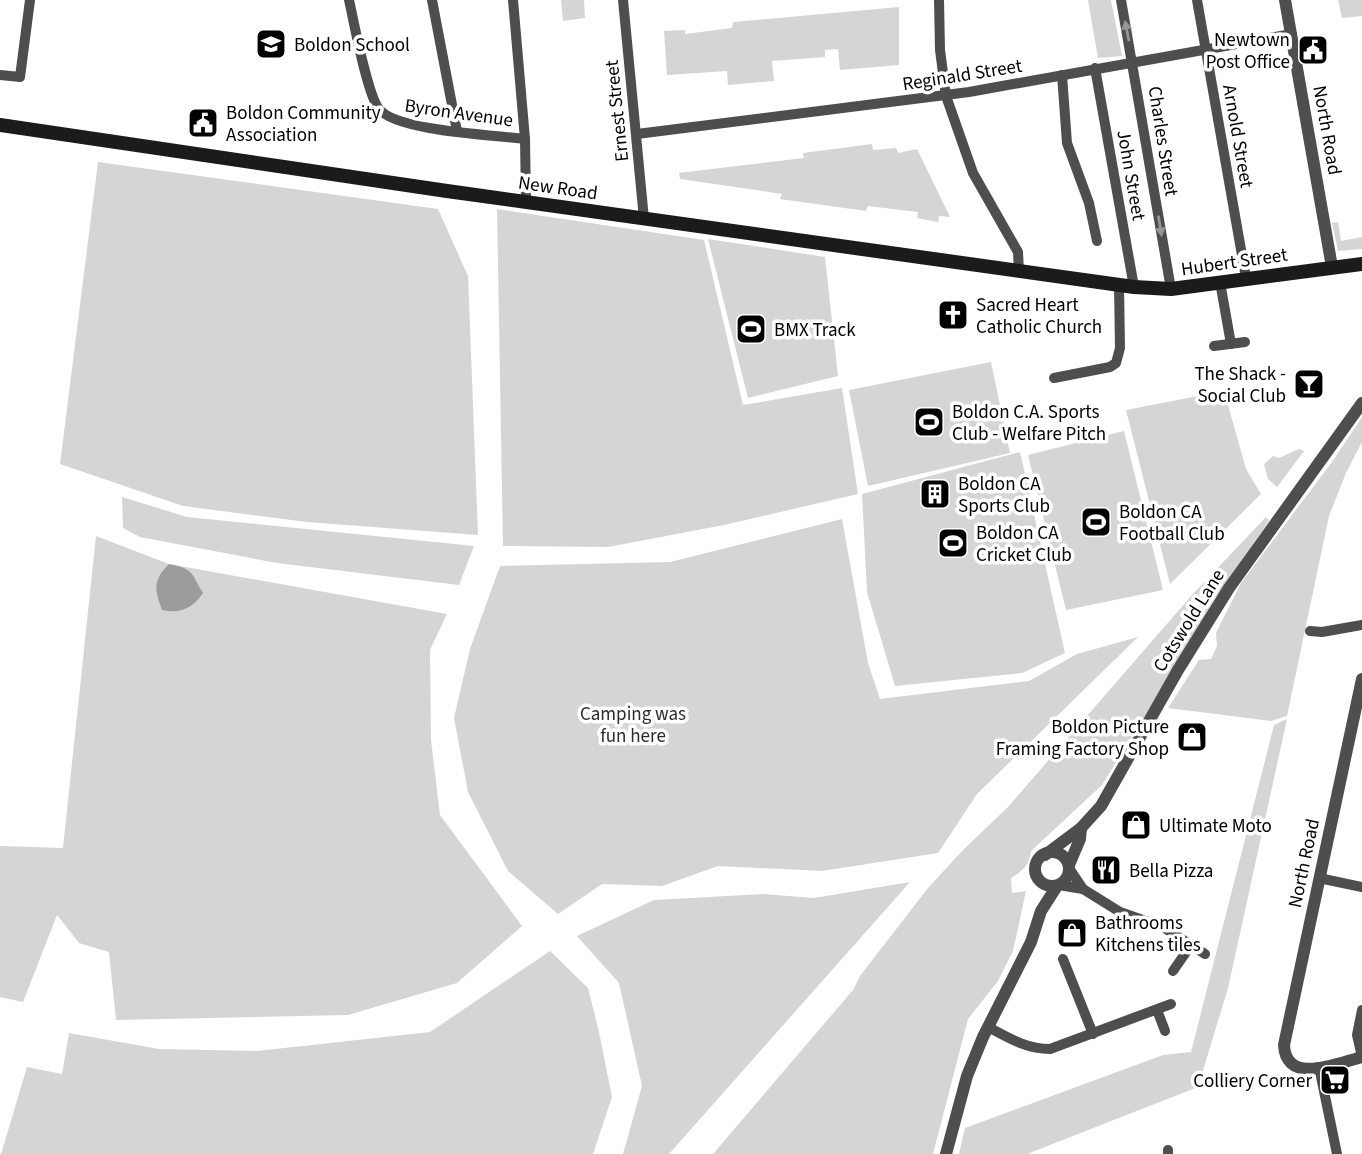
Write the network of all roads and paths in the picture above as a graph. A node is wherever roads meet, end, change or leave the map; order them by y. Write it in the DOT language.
graph roads {
  1 [pos="30,0"];
  2 [pos="349,0"];
  3 [pos="432,0"];
  4 [pos="513,0"];
  5 [pos="623,0"];
  6 [pos="939,0"];
  7 [pos="1121,0"];
  8 [pos="1197,0"];
  9 [pos="1285,0"];
  10 [pos="1292,34"];
  11 [pos="1207,49"];
  12 [pos="1133,62"];
  13 [pos="1095,68"];
  14 [pos="0,75"];
  15 [pos="1062,75"];
  16 [pos="946,96"];
  17 [pos="0,125"];
  18 [pos="457,131"];
  19 [pos="637,134"];
  20 [pos="525,139"];
  21 [pos="526,202"];
  22 [pos="644,219"];
  23 [pos="1097,241"];
  24 [pos="1362,264"];
  25 [pos="1332,267"];
  26 [pos="1018,272"];
  27 [pos="1246,278"];
  28 [pos="1220,282"];
  29 [pos="1121,285"];
  30 [pos="1171,289"];
  31 [pos="1245,342"];
  32 [pos="1231,344"];
  33 [pos="1214,346"];
  34 [pos="1054,378"];
  35 [pos="1362,403"];
  36 [pos="1362,625"];
  37 [pos="1310,631"];
  38 [pos="1362,679"];
  39 [pos="1081,828"];
  40 [pos="1045,855"];
  41 [pos="1069,866"];
  42 [pos="1319,878"];
  43 [pos="1040,880"];
  44 [pos="1058,885"];
  45 [pos="1362,887"];
  46 [pos="1083,889"];
  47 [pos="1041,911"];
  48 [pos="1191,946"];
  49 [pos="1205,954"];
  50 [pos="1063,959"];
  51 [pos="1173,971"];
  52 [pos="1171,1004"];
  53 [pos="1157,1010"];
  54 [pos="1362,1010"];
  55 [pos="988,1027"];
  56 [pos="1166,1031"];
  57 [pos="1093,1034"];
  58 [pos="1362,1057"];
  59 [pos="1319,1068"];
  60 [pos="946,1154"];
  61 [pos="1337,1154"];
  1 -- 14 [label="street"];
  2 -- 18 [label="street, Byron Avenue"];
  3 -- 18 [label="street"];
  4 -- 20 [label="street"];
  5 -- 19 [label="street, Ernest Street"];
  6 -- 16 [label="street"];
  12 -- 7 [label="street, Charles Street, one-way"];
  8 -- 11 [label="street, Arnold Street"];
  9 -- 10 [label="street, North Road"];
  10 -- 11 [label="street, Reginald Street"];
  10 -- 25 [label="street, North Road"];
  11 -- 12 [label="street, Reginald Street"];
  11 -- 27 [label="street, Arnold Street"];
  12 -- 13 [label="street, Reginald Street"];
  12 -- 30 [label="street, Charles Street, one-way"];
  13 -- 15 [label="street, Reginald Street"];
  13 -- 29 [label="street, John Street"];
  15 -- 16 [label="street, Reginald Street"];
  15 -- 23 [label="street"];
  16 -- 19 [label="street, Reginald Street"];
  16 -- 26 [label="street"];
  17 -- 21 [label="main road, New Road"];
  18 -- 20 [label="street, Byron Avenue"];
  19 -- 22 [label="street, Ernest Street"];
  20 -- 21 [label="street"];
  21 -- 22 [label="main road, New Road"];
  22 -- 26 [label="main road, New Road"];
  24 -- 25 [label="main road, Hubert Street"];
  25 -- 27 [label="main road, Hubert Street"];
  26 -- 29 [label="main road, New Road"];
  27 -- 28 [label="main road, Hubert Street"];
  28 -- 30 [label="main road, Hubert Street"];
  28 -- 32 [label="street"];
  29 -- 30 [label="main road, Hubert Street"];
  29 -- 34 [label="street, John Street"];
  31 -- 32 [label="street"];
  32 -- 33 [label="street"];
  35 -- 39 [label="street, Cotswold Lane"];
  36 -- 37 [label="street"];
  38 -- 42 [label="street, North Road"];
  39 -- 40 [label="street, Cotswold Lane"];
  39 -- 41 [label="street, Cotswold Lane"];
  40 -- 41 [label="street"];
  40 -- 43 [label="street"];
  41 -- 44 [label="street"];
  41 -- 46 [label="street"];
  42 -- 45 [label="street"];
  42 -- 59 [label="street, North Road"];
  43 -- 44 [label="street"];
  43 -- 47 [label="street"];
  44 -- 46 [label="street"];
  44 -- 47 [label="street"];
  46 -- 48 [label="street"];
  47 -- 55 [label="street"];
  48 -- 49 [label="street"];
  48 -- 51 [label="street"];
  50 -- 57 [label="street"];
  52 -- 53 [label="street"];
  53 -- 56 [label="street"];
  53 -- 57 [label="street"];
  54 -- 58 [label="street"];
  55 -- 57 [label="street"];
  55 -- 60 [label="street"];
  58 -- 59 [label="street"];
  59 -- 61 [label="street"];
}
